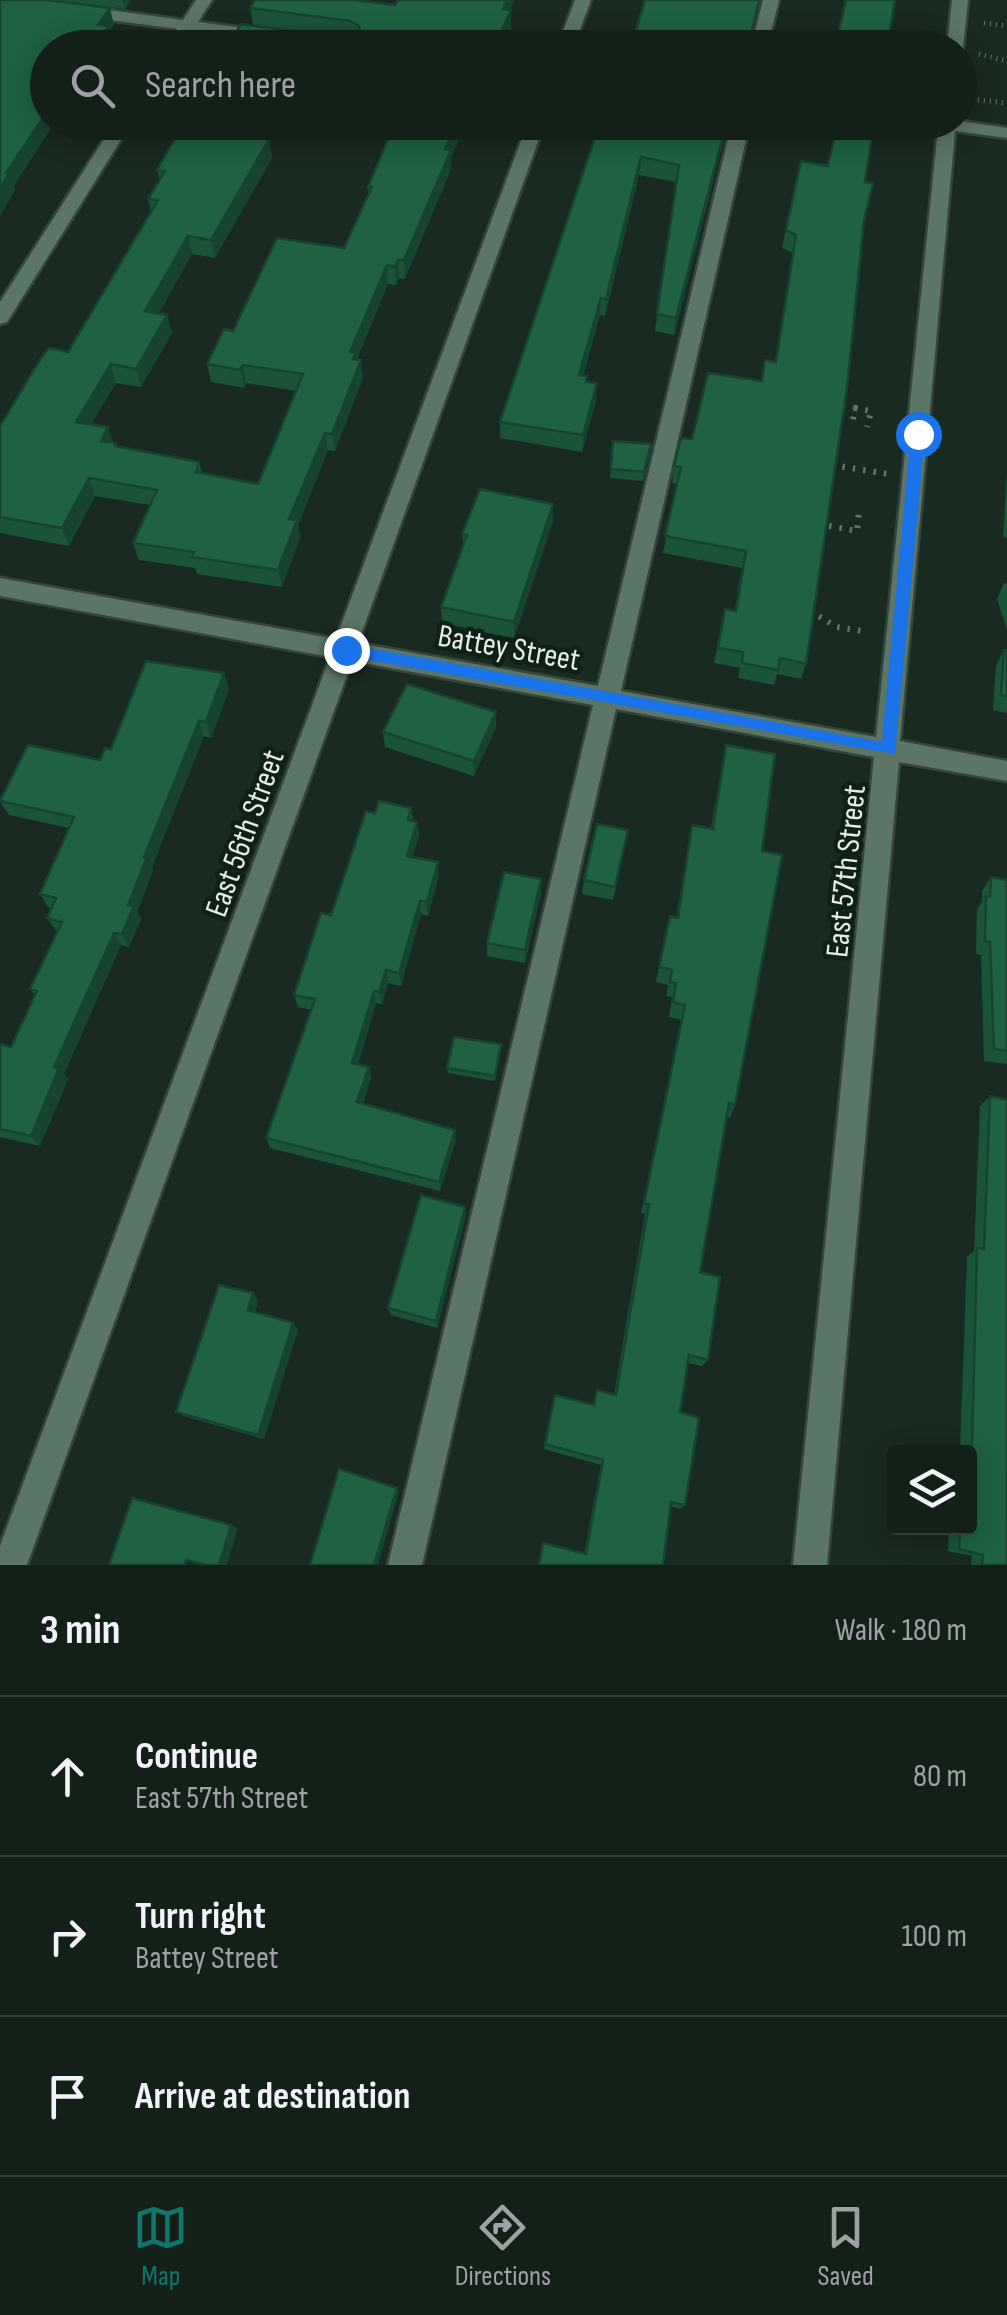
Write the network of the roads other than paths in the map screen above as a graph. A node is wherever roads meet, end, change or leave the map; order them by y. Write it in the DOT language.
graph roads {
  1 [pos="204,0"];
  2 [pos="583,0"];
  3 [pos="771,0"];
  4 [pos="960,0"];
  5 [pos="69,10"];
  6 [pos="186,26"];
  7 [pos="183,30"];
  8 [pos="217,30"];
  9 [pos="572,30"];
  10 [pos="764,30"];
  11 [pos="957,30"];
  12 [pos="977,128"];
  13 [pos="1007,133"];
  14 [pos="112,140"];
  15 [pos="530,140"];
  16 [pos="737,140"];
  17 [pos="940,140"];
  18 [pos="0,316"];
  19 [pos="0,586"];
  20 [pos="346,650"];
  21 [pos="606,698"];
  22 [pos="889,750"];
  23 [pos="1007,771"];
  24 [pos="10,1565"];
  25 [pos="404,1565"];
  26 [pos="810,1565"];
  1 -- 6 [label="street"];
  2 -- 9 [label="street"];
  3 -- 10 [label="street"];
  4 -- 11 [label="street"];
  5 -- 6 [label="street"];
  6 -- 7 [label="street"];
  6 -- 8 [label="street"];
  12 -- 13 [label="street"];
  14 -- 18 [label="street"];
  15 -- 20 [label="street, East 56th Street"];
  16 -- 21 [label="street"];
  17 -- 22 [label="street, East 57th Street"];
  19 -- 20 [label="street, Battey Street"];
  20 -- 21 [label="street, Battey Street"];
  20 -- 24 [label="street, East 56th Street"];
  21 -- 22 [label="street, Battey Street"];
  21 -- 25 [label="street"];
  22 -- 23 [label="street, Battey Street"];
  22 -- 26 [label="street, East 57th Street"];
}
